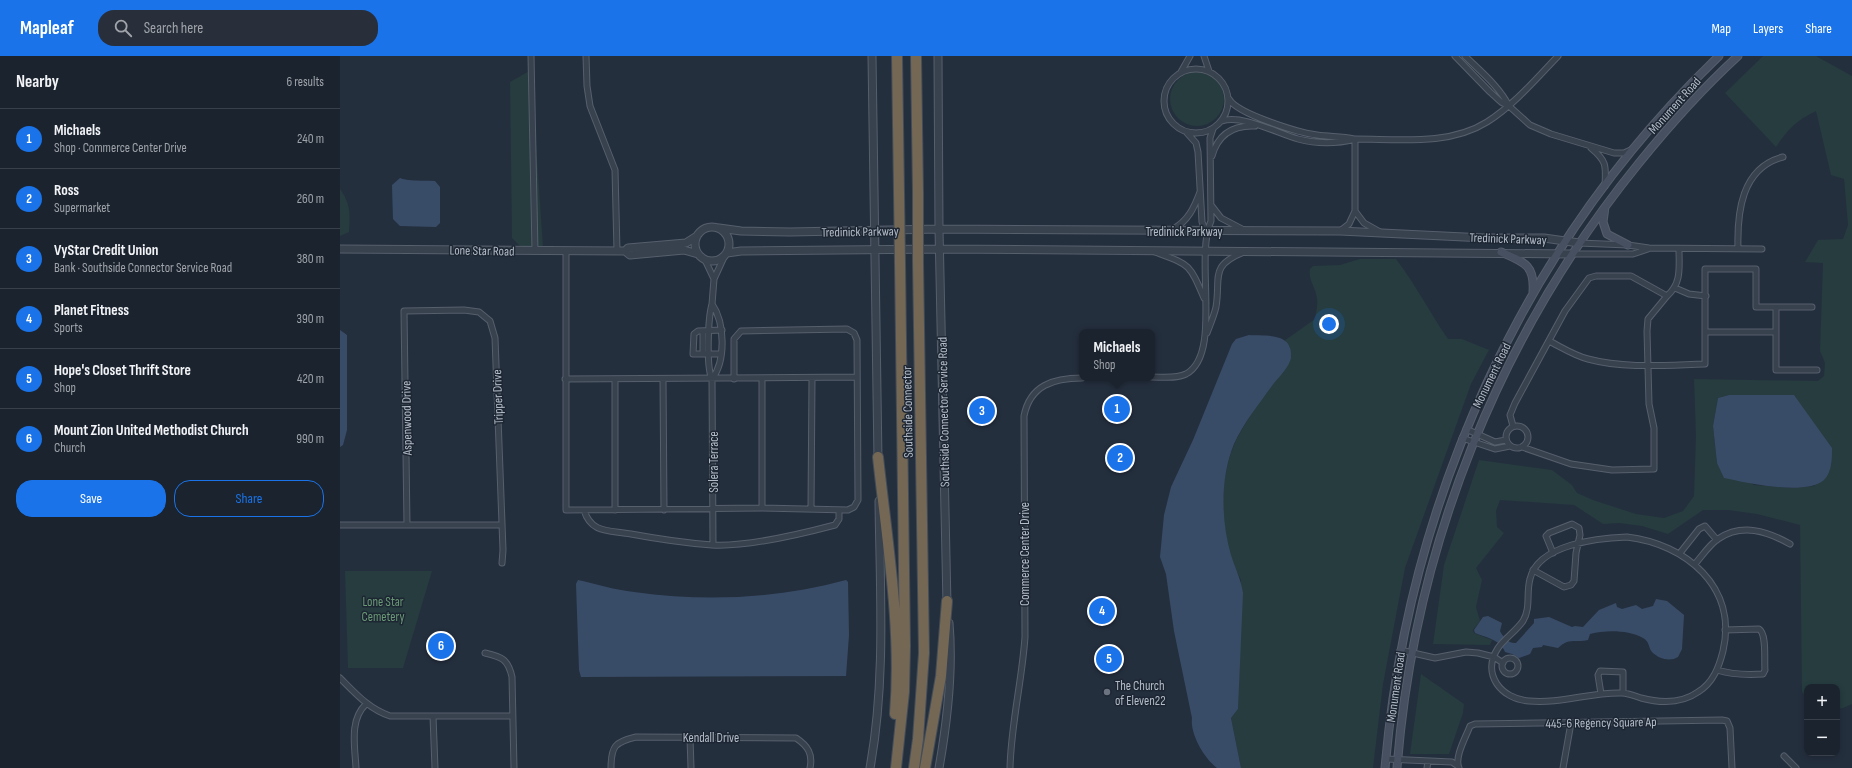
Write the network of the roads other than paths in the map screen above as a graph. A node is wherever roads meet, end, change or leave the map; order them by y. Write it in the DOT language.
graph roads {
  1 [pos="531,56"];
  2 [pos="586,56"];
  3 [pos="872,56"];
  4 [pos="897,56"];
  5 [pos="916,56"];
  6 [pos="938,56"];
  7 [pos="1190,56"];
  8 [pos="1204,56"];
  9 [pos="1455,56"];
  10 [pos="1465,56"];
  11 [pos="1558,56"];
  12 [pos="1720,56"];
  13 [pos="1738,56"];
  14 [pos="1208,71"];
  15 [pos="1179,74"];
  16 [pos="1228,97"];
  17 [pos="1509,106"];
  18 [pos="1222,121"];
  19 [pos="1261,127"];
  20 [pos="1213,129"];
  21 [pos="1184,131"];
  22 [pos="1355,139"];
  23 [pos="1587,145"];
  24 [pos="1634,148"];
  25 [pos="1784,157"];
  26 [pos="1211,160"];
  27 [pos="1605,186"];
  28 [pos="1201,189"];
  29 [pos="1211,204"];
  30 [pos="1605,206"];
  31 [pos="1356,211"];
  32 [pos="719,228"];
  33 [pos="939,230"];
  34 [pos="875,231"];
  35 [pos="1168,231"];
  36 [pos="1340,231"];
  37 [pos="1206,232"];
  38 [pos="1248,232"];
  39 [pos="1382,233"];
  40 [pos="697,236"];
  41 [pos="1565,241"];
  42 [pos="1579,243"];
  43 [pos="1628,245"];
  44 [pos="1649,248"];
  45 [pos="340,249"];
  46 [pos="940,249"];
  47 [pos="1679,249"];
  48 [pos="1738,249"];
  49 [pos="1762,249"];
  50 [pos="875,250"];
  51 [pos="535,251"];
  52 [pos="617,251"];
  53 [pos="625,251"];
  54 [pos="1150,251"];
  55 [pos="1205,251"];
  56 [pos="1247,251"];
  57 [pos="566,252"];
  58 [pos="1501,252"];
  59 [pos="1558,253"];
  60 [pos="698,254"];
  61 [pos="726,254"];
  62 [pos="1572,254"];
  63 [pos="705,260"];
  64 [pos="714,279"];
  65 [pos="1675,288"];
  66 [pos="1532,294"];
  67 [pos="1667,296"];
  68 [pos="1706,296"];
  69 [pos="1205,300"];
  70 [pos="712,304"];
  71 [pos="1776,307"];
  72 [pos="1812,307"];
  73 [pos="404,310"];
  74 [pos="703,330"];
  75 [pos="709,330"];
  76 [pos="722,330"];
  77 [pos="1706,332"];
  78 [pos="1776,332"];
  79 [pos="1206,338"];
  80 [pos="1549,340"];
  81 [pos="706,354"];
  82 [pos="720,354"];
  83 [pos="1648,365"];
  84 [pos="1817,370"];
  85 [pos="1155,377"];
  86 [pos="762,378"];
  87 [pos="812,378"];
  88 [pos="857,378"];
  89 [pos="1079,378"];
  90 [pos="565,379"];
  91 [pos="615,379"];
  92 [pos="663,379"];
  93 [pos="712,379"];
  94 [pos="734,379"];
  95 [pos="1513,426"];
  96 [pos="1466,429"];
  97 [pos="1477,434"];
  98 [pos="1462,438"];
  99 [pos="1506,440"];
  100 [pos="1473,443"];
  101 [pos="1510,446"];
  102 [pos="1522,447"];
  103 [pos="878,457"];
  104 [pos="762,508"];
  105 [pos="713,509"];
  106 [pos="811,509"];
  107 [pos="584,510"];
  108 [pos="615,510"];
  109 [pos="664,510"];
  110 [pos="839,510"];
  111 [pos="340,525"];
  112 [pos="407,525"];
  113 [pos="500,525"];
  114 [pos="1717,540"];
  115 [pos="1579,542"];
  116 [pos="1790,544"];
  117 [pos="714,545"];
  118 [pos="1553,553"];
  119 [pos="1680,553"];
  120 [pos="502,563"];
  121 [pos="1695,564"];
  122 [pos="1533,570"];
  123 [pos="947,602"];
  124 [pos="1725,630"];
  125 [pos="1400,650"];
  126 [pos="485,653"];
  127 [pos="1412,653"];
  128 [pos="1494,656"];
  129 [pos="1503,663"];
  130 [pos="1718,670"];
  131 [pos="340,678"];
  132 [pos="1624,693"];
  133 [pos="1601,694"];
  134 [pos="366,704"];
  135 [pos="433,716"];
  136 [pos="512,716"];
  137 [pos="1571,723"];
  138 [pos="690,737"];
  139 [pos="1784,756"];
  140 [pos="1386,758"];
  141 [pos="1398,760"];
  142 [pos="1428,761"];
  143 [pos="1457,767"];
  144 [pos="356,768"];
  145 [pos="434,768"];
  146 [pos="514,768"];
  147 [pos="611,768"];
  148 [pos="691,768"];
  149 [pos="810,768"];
  150 [pos="870,768"];
  151 [pos="890,768"];
  152 [pos="896,768"];
  153 [pos="914,768"];
  154 [pos="925,768"];
  155 [pos="939,768"];
  156 [pos="1010,768"];
  157 [pos="1386,768"];
  158 [pos="1397,768"];
  159 [pos="1427,768"];
  160 [pos="1563,768"];
  161 [pos="1732,768"];
  162 [pos="1796,768"];
  1 -- 51 [label="street"];
  2 -- 52 [label="street"];
  3 -- 34 [label="street"];
  4 -- 152 [label="highway, Southside Connector, bridge"];
  5 -- 153 [label="highway, Southside Connector, bridge"];
  6 -- 33 [label="street, Southside Connector Service Road"];
  7 -- 15 [label="street"];
  8 -- 14 [label="street"];
  9 -- 17 [label="street"];
  10 -- 17 [label="street"];
  11 -- 17 [label="street"];
  12 -- 24 [label="main road, Monument Road"];
  13 -- 30 [label="main road, Monument Road"];
  14 -- 15 [label="street"];
  14 -- 16 [label="street"];
  15 -- 21 [label="street"];
  16 -- 18 [label="street"];
  16 -- 22 [label="street"];
  17 -- 22 [label="street"];
  17 -- 23 [label="street"];
  18 -- 19 [label="street"];
  18 -- 20 [label="street"];
  19 -- 22 [label="street"];
  19 -- 26 [label="street"];
  20 -- 21 [label="street"];
  20 -- 26 [label="street"];
  21 -- 28 [label="street"];
  22 -- 31 [label="street"];
  23 -- 24 [label="street"];
  23 -- 27 [label="street"];
  24 -- 27 [label="main road, Monument Road"];
  25 -- 48 [label="street"];
  26 -- 29 [label="street"];
  27 -- 41 [label="main road, Monument Road"];
  28 -- 35 [label="street"];
  28 -- 37 [label="street"];
  29 -- 37 [label="street"];
  29 -- 38 [label="street"];
  30 -- 42 [label="main road, Monument Road"];
  30 -- 43 [label="main road"];
  31 -- 36 [label="street"];
  31 -- 39 [label="street"];
  32 -- 34 [label="street, Tredinick Parkway"];
  32 -- 40 [label="street"];
  32 -- 61 [label="street"];
  33 -- 34 [label="street, Tredinick Parkway"];
  33 -- 35 [label="street, Tredinick Parkway"];
  33 -- 46 [label="street, Southside Connector Service Road"];
  34 -- 50 [label="street"];
  35 -- 37 [label="street, Tredinick Parkway"];
  36 -- 38 [label="street, Tredinick Parkway"];
  36 -- 39 [label="street, Tredinick Parkway"];
  37 -- 38 [label="street, Tredinick Parkway"];
  37 -- 55 [label="street"];
  39 -- 41 [label="street, Tredinick Parkway"];
  40 -- 53 [label="street, Lone Star Road"];
  40 -- 60 [label="street"];
  41 -- 42 [label="street, Tredinick Parkway"];
  41 -- 59 [label="main road, Monument Road"];
  42 -- 43 [label="street, Tredinick Parkway"];
  42 -- 62 [label="main road, Monument Road"];
  43 -- 44 [label="street, Tredinick Parkway"];
  44 -- 47 [label="street, Tredinick Parkway"];
  44 -- 62 [label="street, Tredinick Parkway"];
  45 -- 51 [label="street, Lone Star Road"];
  46 -- 50 [label="street, Tredinick Parkway"];
  46 -- 54 [label="street, Tredinick Parkway"];
  46 -- 123 [label="street, Southside Connector Service Road"];
  47 -- 48 [label="street, Tredinick Parkway"];
  47 -- 65 [label="street"];
  48 -- 49 [label="street, Tredinick Parkway"];
  50 -- 61 [label="street, Tredinick Parkway"];
  50 -- 103 [label="street"];
  51 -- 57 [label="street, Lone Star Road"];
  52 -- 53 [label="street, Lone Star Road"];
  52 -- 57 [label="street, Lone Star Road"];
  53 -- 60 [label="street, Lone Star Road"];
  54 -- 55 [label="street, Tredinick Parkway"];
  54 -- 69 [label="street"];
  55 -- 56 [label="street, Tredinick Parkway"];
  55 -- 69 [label="street"];
  56 -- 58 [label="street, Tredinick Parkway"];
  56 -- 79 [label="street"];
  57 -- 90 [label="street"];
  58 -- 59 [label="street, Tredinick Parkway"];
  58 -- 66 [label="main road"];
  59 -- 62 [label="street, Tredinick Parkway"];
  59 -- 66 [label="main road, Monument Road"];
  60 -- 63 [label="street"];
  61 -- 63 [label="street"];
  61 -- 64 [label="street, Solera Terrace"];
  62 -- 97 [label="main road, Monument Road"];
  63 -- 64 [label="street, Solera Terrace"];
  64 -- 70 [label="street, Solera Terrace"];
  65 -- 67 [label="street"];
  65 -- 68 [label="street"];
  66 -- 96 [label="main road, Monument Road"];
  67 -- 80 [label="street"];
  67 -- 83 [label="street"];
  68 -- 71 [label="street"];
  68 -- 77 [label="street"];
  69 -- 79 [label="street"];
  70 -- 75 [label="street, Solera Terrace"];
  70 -- 76 [label="street, Solera Terrace"];
  71 -- 72 [label="street"];
  71 -- 78 [label="street"];
  73 -- 112 [label="street, Aspenwood Drive"];
  73 -- 113 [label="street, Tripper Drive"];
  74 -- 75 [label="street"];
  74 -- 81 [label="street"];
  74 -- 81 [label="street"];
  75 -- 76 [label="street"];
  75 -- 81 [label="street, Solera Terrace"];
  76 -- 82 [label="street, Solera Terrace"];
  77 -- 78 [label="street"];
  77 -- 83 [label="street"];
  78 -- 84 [label="street"];
  79 -- 85 [label="street"];
  80 -- 83 [label="street"];
  80 -- 95 [label="street"];
  81 -- 82 [label="street"];
  81 -- 93 [label="street, Solera Terrace"];
  82 -- 93 [label="street, Solera Terrace"];
  83 -- 102 [label="street"];
  86 -- 87 [label="street"];
  86 -- 94 [label="street"];
  86 -- 104 [label="street"];
  87 -- 88 [label="street"];
  87 -- 106 [label="street"];
  88 -- 94 [label="street"];
  88 -- 110 [label="street"];
  89 -- 156 [label="street, Commerce Center Drive"];
  90 -- 91 [label="street"];
  90 -- 107 [label="street"];
  91 -- 92 [label="street"];
  91 -- 108 [label="street"];
  92 -- 93 [label="street"];
  92 -- 109 [label="street"];
  93 -- 94 [label="street"];
  93 -- 105 [label="street, Solera Terrace"];
  95 -- 99 [label="street"];
  95 -- 102 [label="street"];
  96 -- 97 [label="street"];
  96 -- 98 [label="main road, Monument Road"];
  97 -- 99 [label="street"];
  97 -- 100 [label="main road, Monument Road"];
  98 -- 100 [label="street"];
  98 -- 125 [label="main road, Monument Road"];
  99 -- 101 [label="street"];
  100 -- 101 [label="street"];
  100 -- 127 [label="main road, Monument Road"];
  101 -- 102 [label="street"];
  103 -- 150 [label="street"];
  103 -- 151 [label="highway"];
  104 -- 105 [label="street"];
  104 -- 106 [label="street"];
  105 -- 109 [label="street"];
  105 -- 117 [label="street, Solera Terrace"];
  106 -- 110 [label="street"];
  107 -- 108 [label="street"];
  107 -- 117 [label="street"];
  108 -- 109 [label="street"];
  110 -- 117 [label="street"];
  111 -- 112 [label="street"];
  112 -- 113 [label="street"];
  113 -- 120 [label="street, Tripper Drive"];
  114 -- 116 [label="street"];
  114 -- 119 [label="street"];
  114 -- 121 [label="street"];
  115 -- 118 [label="street"];
  115 -- 118 [label="street"];
  115 -- 119 [label="street"];
  115 -- 122 [label="street"];
  118 -- 122 [label="street"];
  119 -- 121 [label="street"];
  121 -- 124 [label="street"];
  122 -- 128 [label="street"];
  123 -- 154 [label="highway"];
  123 -- 155 [label="street, Southside Connector Service Road"];
  124 -- 130 [label="street"];
  124 -- 130 [label="street"];
  125 -- 127 [label="street"];
  125 -- 140 [label="main road, Monument Road"];
  126 -- 136 [label="street"];
  127 -- 128 [label="street"];
  127 -- 141 [label="main road, Monument Road"];
  128 -- 129 [label="street"];
  128 -- 133 [label="street"];
  130 -- 132 [label="street"];
  131 -- 134 [label="street"];
  132 -- 133 [label="street"];
  132 -- 133 [label="street"];
  134 -- 135 [label="street"];
  134 -- 144 [label="street"];
  135 -- 136 [label="street"];
  135 -- 145 [label="street"];
  136 -- 146 [label="street"];
  137 -- 143 [label="street, 445-6 Regency Square Ap"];
  137 -- 160 [label="street"];
  137 -- 161 [label="street, 445-6 Regency Square Ap"];
  138 -- 147 [label="street, Kendall Drive"];
  138 -- 148 [label="street"];
  138 -- 149 [label="street, Kendall Drive"];
  139 -- 162 [label="street"];
  140 -- 141 [label="street, 445-6 Regency Square Ap"];
  140 -- 157 [label="main road, Monument Road"];
  141 -- 142 [label="street, 445-6 Regency Square Ap"];
  141 -- 158 [label="main road, Monument Road"];
  142 -- 143 [label="street, 445-6 Regency Square Ap"];
  142 -- 159 [label="street"];
}
